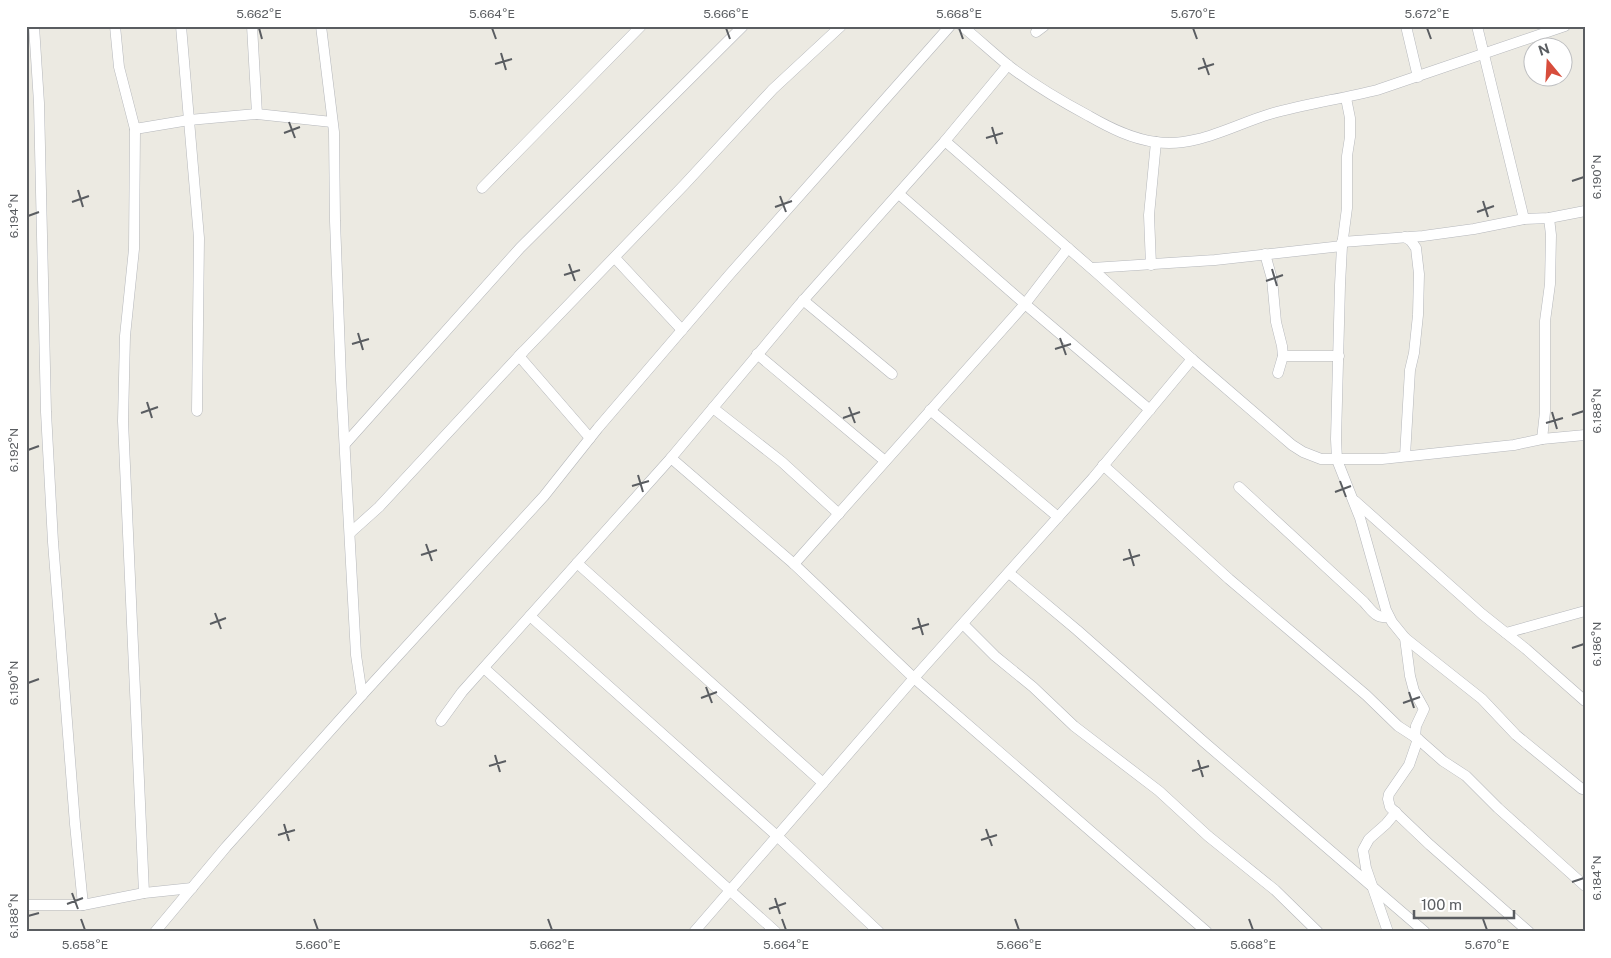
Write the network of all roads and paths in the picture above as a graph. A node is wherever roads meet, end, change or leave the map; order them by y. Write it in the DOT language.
graph roads {
  1 [pos="34,26"];
  2 [pos="115,26"];
  3 [pos="181,26"];
  4 [pos="252,26"];
  5 [pos="321,26"];
  6 [pos="642,26"];
  7 [pos="743,26"];
  8 [pos="841,26"];
  9 [pos="950,26"];
  10 [pos="962,26"];
  11 [pos="1406,26"];
  12 [pos="1477,26"];
  13 [pos="1558,27"];
  14 [pos="1485,54"];
  15 [pos="1008,65"];
  16 [pos="1418,76"];
  17 [pos="1346,98"];
  18 [pos="256,114"];
  19 [pos="189,120"];
  20 [pos="332,122"];
  21 [pos="135,129"];
  22 [pos="946,141"];
  23 [pos="1156,142"];
  24 [pos="704,164"];
  25 [pos="482,188"];
  26 [pos="899,194"];
  27 [pos="1585,211"];
  28 [pos="1549,218"];
  29 [pos="1524,219"];
  30 [pos="1405,236"];
  31 [pos="1342,244"];
  32 [pos="1068,248"];
  33 [pos="1266,254"];
  34 [pos="615,258"];
  35 [pos="1151,265"];
  36 [pos="1092,268"];
  37 [pos="803,300"];
  38 [pos="1025,304"];
  39 [pos="682,330"];
  40 [pos="757,354"];
  41 [pos="519,356"];
  42 [pos="1283,356"];
  43 [pos="1339,356"];
  44 [pos="1192,359"];
  45 [pos="1278,372"];
  46 [pos="892,374"];
  47 [pos="713,408"];
  48 [pos="930,410"];
  49 [pos="1150,410"];
  50 [pos="197,411"];
  51 [pos="1585,435"];
  52 [pos="590,438"];
  53 [pos="1542,439"];
  54 [pos="345,444"];
  55 [pos="1405,456"];
  56 [pos="671,458"];
  57 [pos="1337,460"];
  58 [pos="885,462"];
  59 [pos="1103,465"];
  60 [pos="1239,487"];
  61 [pos="1352,499"];
  62 [pos="839,514"];
  63 [pos="1058,517"];
  64 [pos="350,534"];
  65 [pos="578,563"];
  66 [pos="794,564"];
  67 [pos="1009,573"];
  68 [pos="1585,611"];
  69 [pos="530,616"];
  70 [pos="1389,617"];
  71 [pos="963,624"];
  72 [pos="1506,634"];
  73 [pos="1405,638"];
  74 [pos="484,668"];
  75 [pos="914,678"];
  76 [pos="362,695"];
  77 [pos="1585,701"];
  78 [pos="441,721"];
  79 [pos="1416,738"];
  80 [pos="823,783"];
  81 [pos="1582,789"];
  82 [pos="1396,812"];
  83 [pos="777,836"];
  84 [pos="1372,886"];
  85 [pos="1585,886"];
  86 [pos="192,888"];
  87 [pos="730,891"];
  88 [pos="144,893"];
  89 [pos="26,905"];
  90 [pos="83,905"];
  91 [pos="155,932"];
  92 [pos="694,932"];
  93 [pos="776,932"];
  94 [pos="879,932"];
  95 [pos="1206,932"];
  96 [pos="1318,932"];
  97 [pos="1388,932"];
  98 [pos="1425,932"];
  99 [pos="1530,932"];
  1 -- 90 [label="street"];
  2 -- 21 [label="street"];
  3 -- 19 [label="street"];
  4 -- 18 [label="street"];
  5 -- 20 [label="street"];
  6 -- 25 [label="street"];
  7 -- 54 [label="street"];
  8 -- 41 [label="street"];
  9 -- 39 [label="street"];
  10 -- 15 [label="street"];
  11 -- 16 [label="street"];
  12 -- 14 [label="street"];
  13 -- 14 [label="street"];
  14 -- 16 [label="street"];
  14 -- 29 [label="street"];
  15 -- 22 [label="street"];
  15 -- 23 [label="street"];
  16 -- 17 [label="street"];
  17 -- 23 [label="street"];
  17 -- 31 [label="street"];
  18 -- 19 [label="street"];
  18 -- 20 [label="street"];
  19 -- 21 [label="street"];
  19 -- 50 [label="street"];
  20 -- 54 [label="street"];
  21 -- 88 [label="street"];
  22 -- 26 [label="street"];
  22 -- 32 [label="street"];
  23 -- 35 [label="street"];
  24 -- 34 [label="street"];
  26 -- 37 [label="street"];
  26 -- 38 [label="street"];
  27 -- 28 [label="street"];
  28 -- 29 [label="street"];
  28 -- 53 [label="street"];
  29 -- 30 [label="street"];
  30 -- 31 [label="street"];
  30 -- 55 [label="street"];
  31 -- 33 [label="street"];
  31 -- 43 [label="street"];
  32 -- 36 [label="street"];
  32 -- 38 [label="street"];
  33 -- 35 [label="street"];
  33 -- 42 [label="street"];
  34 -- 39 [label="street"];
  34 -- 41 [label="street"];
  35 -- 36 [label="street"];
  36 -- 44 [label="street"];
  37 -- 40 [label="street"];
  37 -- 46 [label="street"];
  38 -- 48 [label="street"];
  38 -- 49 [label="street"];
  39 -- 52 [label="street"];
  40 -- 47 [label="street"];
  40 -- 58 [label="street"];
  41 -- 52 [label="street"];
  41 -- 64 [label="street"];
  42 -- 43 [label="street"];
  42 -- 45 [label="street"];
  43 -- 57 [label="street"];
  44 -- 49 [label="street"];
  44 -- 57 [label="street"];
  47 -- 56 [label="street"];
  47 -- 62 [label="street"];
  48 -- 58 [label="street"];
  48 -- 63 [label="street"];
  49 -- 59 [label="street"];
  51 -- 53 [label="street"];
  52 -- 76 [label="street"];
  53 -- 55 [label="street"];
  54 -- 64 [label="street"];
  55 -- 57 [label="street"];
  56 -- 65 [label="street"];
  56 -- 66 [label="street"];
  57 -- 61 [label="street"];
  58 -- 62 [label="street"];
  59 -- 63 [label="street"];
  59 -- 79 [label="street"];
  60 -- 70 [label="street"];
  61 -- 70 [label="street"];
  61 -- 72 [label="street"];
  62 -- 66 [label="street"];
  63 -- 67 [label="street"];
  64 -- 76 [label="street"];
  65 -- 69 [label="street"];
  65 -- 80 [label="street"];
  66 -- 75 [label="street"];
  67 -- 71 [label="street"];
  67 -- 84 [label="street"];
  68 -- 72 [label="street"];
  69 -- 74 [label="street"];
  69 -- 83 [label="street"];
  70 -- 73 [label="street"];
  71 -- 75 [label="street"];
  71 -- 96 [label="street"];
  72 -- 77 [label="street"];
  73 -- 79 [label="street"];
  73 -- 81 [label="street"];
  74 -- 78 [label="street"];
  74 -- 87 [label="street"];
  75 -- 80 [label="street"];
  75 -- 95 [label="street"];
  76 -- 86 [label="street"];
  79 -- 82 [label="street"];
  79 -- 85 [label="street"];
  80 -- 83 [label="street"];
  82 -- 84 [label="street"];
  82 -- 99 [label="street"];
  83 -- 87 [label="street"];
  83 -- 94 [label="street"];
  84 -- 97 [label="street"];
  84 -- 98 [label="street"];
  86 -- 88 [label="street"];
  86 -- 91 [label="street"];
  87 -- 92 [label="street"];
  87 -- 93 [label="street"];
  88 -- 90 [label="street"];
  89 -- 90 [label="street"];
}
